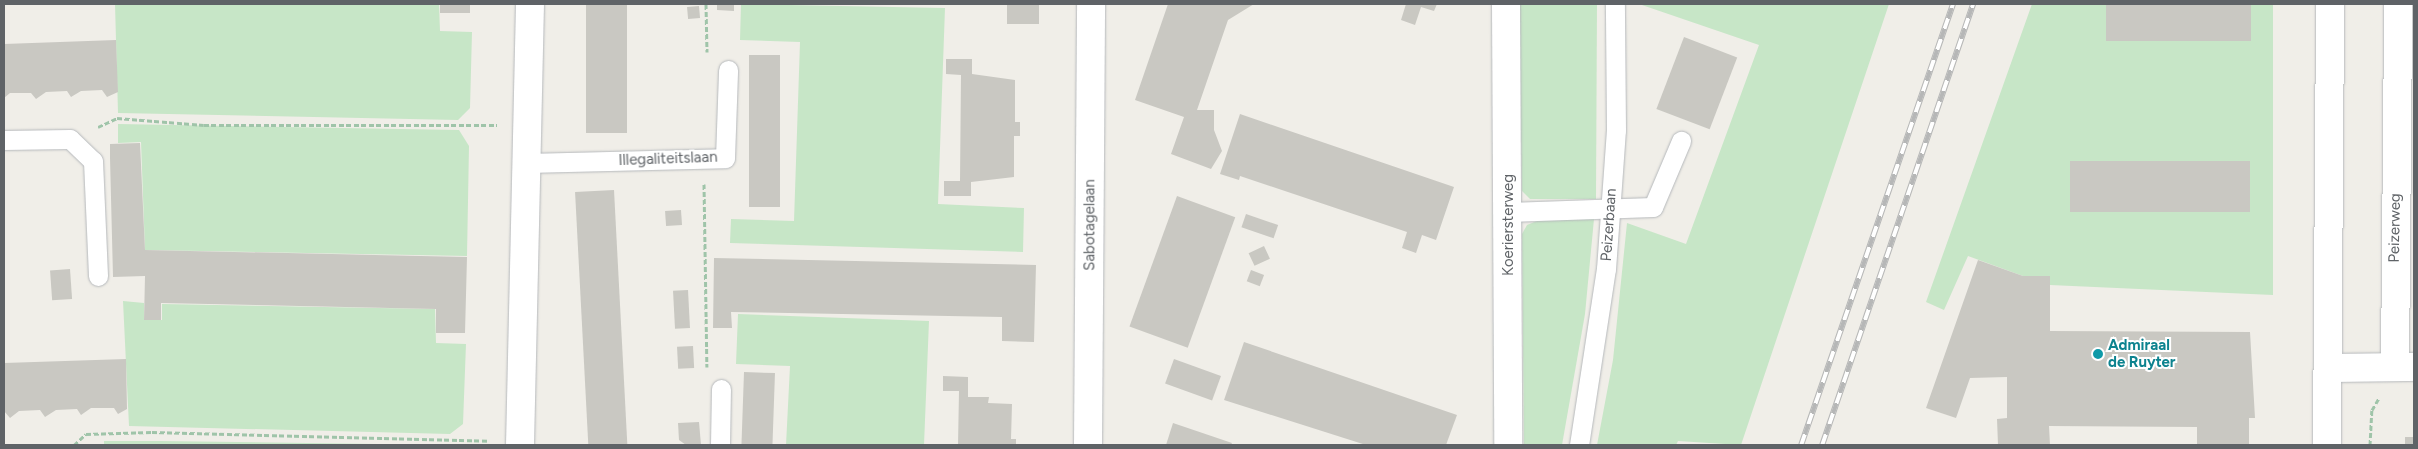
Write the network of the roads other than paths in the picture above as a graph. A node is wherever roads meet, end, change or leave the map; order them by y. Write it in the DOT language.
graph roads {
  1 [pos="530,4"];
  2 [pos="1091,4"];
  3 [pos="1506,4"];
  4 [pos="1615,4"];
  5 [pos="2330,4"];
  6 [pos="2398,4"];
  7 [pos="728,70"];
  8 [pos="4,140"];
  9 [pos="1682,140"];
  10 [pos="524,163"];
  11 [pos="1611,208"];
  12 [pos="1508,212"];
  13 [pos="98,276"];
  14 [pos="2404,367"];
  15 [pos="2328,368"];
  16 [pos="721,390"];
  17 [pos="520,443"];
  18 [pos="720,445"];
  19 [pos="1088,445"];
  20 [pos="1508,445"];
  21 [pos="1580,445"];
  22 [pos="2327,445"];
  1 -- 10 [label="street"];
  2 -- 19 [label="street, Sabotagelaan"];
  3 -- 12 [label="street, Koeriersterweg"];
  4 -- 11 [label="lane, Peizerbaan"];
  5 -- 15 [label="street"];
  6 -- 14 [label="street, Peizerweg"];
  7 -- 10 [label="lane, Illegaliteitslaan"];
  8 -- 13 [label="lane"];
  9 -- 11 [label="lane"];
  10 -- 17 [label="street"];
  11 -- 12 [label="lane"];
  11 -- 21 [label="lane, Peizerbaan"];
  12 -- 20 [label="street, Koeriersterweg"];
  14 -- 15 [label="street"];
  15 -- 22 [label="street"];
  16 -- 18 [label="lane"];
}
